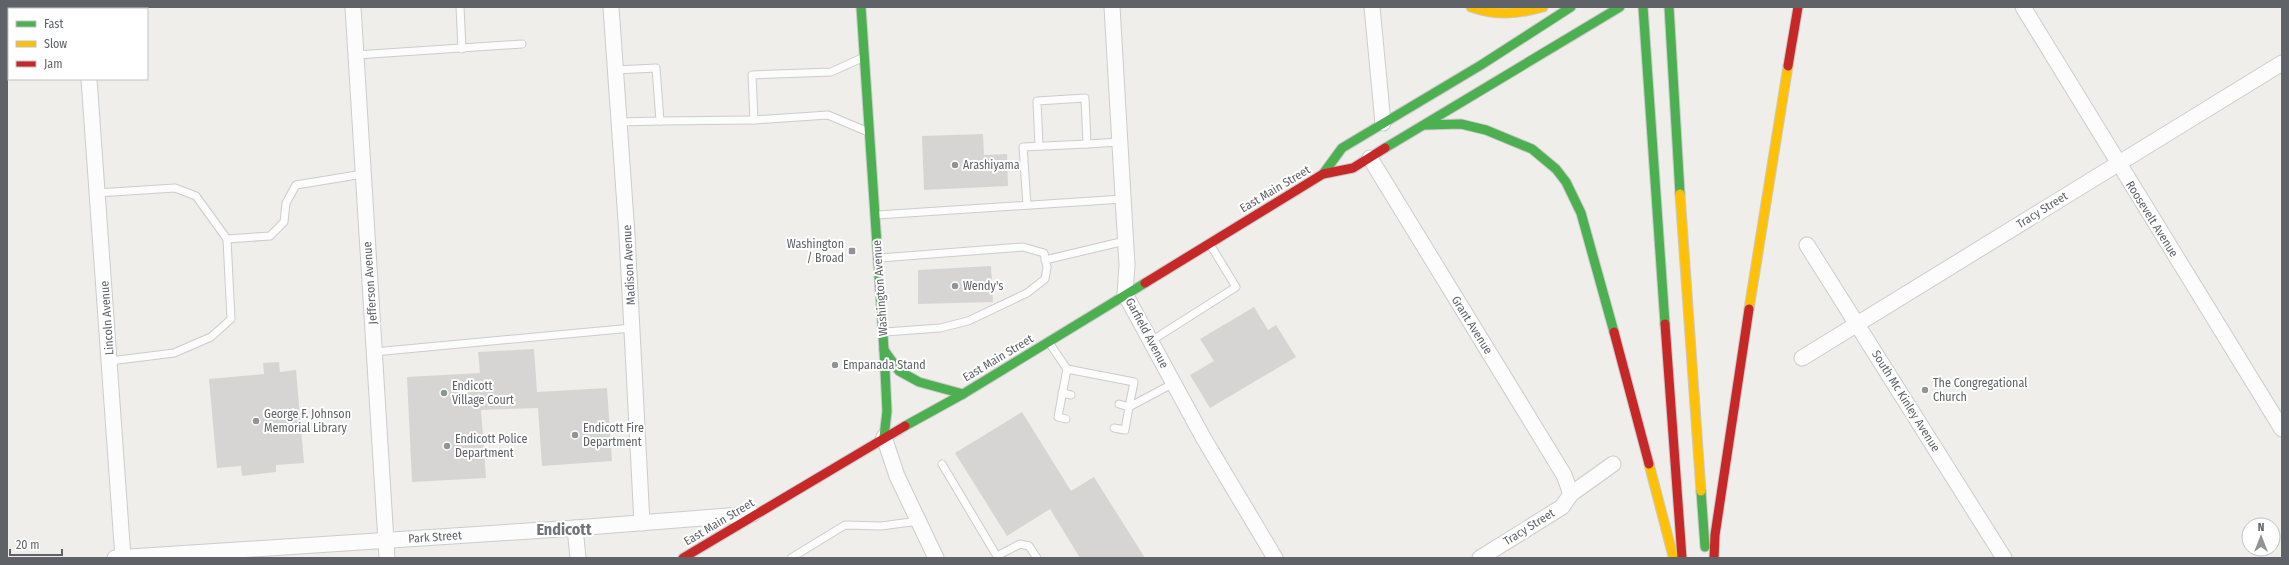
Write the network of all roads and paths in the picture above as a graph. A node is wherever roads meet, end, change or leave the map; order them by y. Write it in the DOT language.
graph roads {
  1 [pos="353,7"];
  2 [pos="460,7"];
  3 [pos="611,7"];
  4 [pos="861,7"];
  5 [pos="1112,7"];
  6 [pos="1372,7"];
  7 [pos="1471,7"];
  8 [pos="1543,7"];
  9 [pos="1571,7"];
  10 [pos="1620,7"];
  11 [pos="1643,7"];
  12 [pos="1668,7"];
  13 [pos="1798,7"];
  14 [pos="2023,7"];
  15 [pos="522,44"];
  16 [pos="462,48"];
  17 [pos="356,55"];
  18 [pos="864,57"];
  19 [pos="2282,63"];
  20 [pos="616,70"];
  21 [pos="89,80"];
  22 [pos="754,120"];
  23 [pos="660,121"];
  24 [pos="619,122"];
  25 [pos="1383,124"];
  26 [pos="1426,125"];
  27 [pos="870,133"];
  28 [pos="1120,142"];
  29 [pos="1088,144"];
  30 [pos="1039,146"];
  31 [pos="1370,158"];
  32 [pos="2118,164"];
  33 [pos="363,174"];
  34 [pos="1323,174"];
  35 [pos="97,193"];
  36 [pos="1123,199"];
  37 [pos="1027,205"];
  38 [pos="875,215"];
  39 [pos="227,239"];
  40 [pos="1125,241"];
  41 [pos="1210,243"];
  42 [pos="1807,245"];
  43 [pos="878,259"];
  44 [pos="1045,260"];
  45 [pos="1125,294"];
  46 [pos="1858,324"];
  47 [pos="632,328"];
  48 [pos="883,332"];
  49 [pos="1048,341"];
  50 [pos="1151,341"];
  51 [pos="884,350"];
  52 [pos="374,352"];
  53 [pos="1802,358"];
  54 [pos="110,361"];
  55 [pos="1067,369"];
  56 [pos="1174,383"];
  57 [pos="1062,393"];
  58 [pos="963,394"];
  59 [pos="1071,395"];
  60 [pos="1119,404"];
  61 [pos="1129,407"];
  62 [pos="1066,419"];
  63 [pos="1114,428"];
  64 [pos="2282,429"];
  65 [pos="884,437"];
  66 [pos="942,464"];
  67 [pos="1613,464"];
  68 [pos="1571,494"];
  69 [pos="755,514"];
  70 [pos="919,521"];
  71 [pos="642,523"];
  72 [pos="575,528"];
  73 [pos="386,541"];
  74 [pos="231,554"];
  75 [pos="997,557"];
  76 [pos="115,558"];
  77 [pos="123,558"];
  78 [pos="387,558"];
  79 [pos="578,558"];
  80 [pos="683,558"];
  81 [pos="790,558"];
  82 [pos="936,558"];
  83 [pos="1037,558"];
  84 [pos="1275,558"];
  85 [pos="1480,558"];
  86 [pos="1673,558"];
  87 [pos="1682,558"];
  88 [pos="1706,558"];
  89 [pos="1714,558"];
  90 [pos="2004,558"];
  1 -- 17 [label="street, Jefferson Avenue"];
  2 -- 16 [label="lane"];
  3 -- 20 [label="street, Madison Avenue"];
  4 -- 18 [label="main road, Washington Avenue"];
  5 -- 28 [label="street, Garfield Avenue"];
  6 -- 25 [label="street"];
  7 -- 8 [label="main road"];
  9 -- 25 [label="main road, East Main Street"];
  10 -- 26 [label="main road, East Main Street"];
  11 -- 87 [label="main road"];
  12 -- 88 [label="main road"];
  13 -- 89 [label="main road"];
  14 -- 32 [label="street, Roosevelt Avenue"];
  15 -- 16 [label="lane"];
  16 -- 17 [label="lane"];
  17 -- 33 [label="street, Jefferson Avenue"];
  18 -- 22 [label="lane"];
  18 -- 27 [label="main road, Washington Avenue"];
  19 -- 32 [label="street, Tracy Street"];
  20 -- 23 [label="lane"];
  20 -- 24 [label="street, Madison Avenue"];
  21 -- 35 [label="street, Lincoln Avenue"];
  22 -- 23 [label="lane"];
  22 -- 27 [label="lane"];
  23 -- 24 [label="lane"];
  24 -- 47 [label="street, Madison Avenue"];
  25 -- 34 [label="main road, East Main Street"];
  26 -- 31 [label="main road, East Main Street"];
  26 -- 86 [label="main road"];
  27 -- 38 [label="main road, Washington Avenue"];
  28 -- 29 [label="lane"];
  28 -- 36 [label="street, Garfield Avenue"];
  29 -- 30 [label="lane"];
  29 -- 30 [label="lane"];
  30 -- 37 [label="lane"];
  31 -- 34 [label="main road, East Main Street"];
  31 -- 68 [label="street, Grant Avenue"];
  32 -- 46 [label="street, Tracy Street"];
  32 -- 64 [label="street, Roosevelt Avenue"];
  33 -- 39 [label="lane"];
  33 -- 52 [label="street, Jefferson Avenue"];
  34 -- 41 [label="main road, East Main Street"];
  35 -- 39 [label="lane"];
  35 -- 54 [label="street, Lincoln Avenue"];
  36 -- 37 [label="lane"];
  36 -- 40 [label="street, Garfield Avenue"];
  37 -- 38 [label="lane"];
  38 -- 43 [label="main road, Washington Avenue"];
  39 -- 54 [label="lane"];
  40 -- 44 [label="lane"];
  40 -- 45 [label="street, Garfield Avenue"];
  41 -- 45 [label="main road, East Main Street"];
  41 -- 50 [label="lane"];
  42 -- 46 [label="street, South Mc Kinley Avenue"];
  43 -- 44 [label="lane"];
  43 -- 48 [label="main road, Washington Avenue"];
  44 -- 48 [label="lane"];
  45 -- 49 [label="main road, East Main Street"];
  45 -- 50 [label="street, Garfield Avenue"];
  46 -- 53 [label="street, Tracy Street"];
  46 -- 90 [label="street, South Mc Kinley Avenue"];
  47 -- 52 [label="lane"];
  47 -- 71 [label="street, Madison Avenue"];
  48 -- 51 [label="main road, Washington Avenue"];
  49 -- 55 [label="lane"];
  49 -- 58 [label="main road, East Main Street"];
  50 -- 56 [label="street, Garfield Avenue"];
  51 -- 58 [label="main road"];
  51 -- 65 [label="main road, Washington Avenue"];
  52 -- 73 [label="street, Jefferson Avenue"];
  54 -- 77 [label="street, Lincoln Avenue"];
  55 -- 57 [label="lane"];
  55 -- 61 [label="lane"];
  56 -- 61 [label="lane"];
  56 -- 84 [label="street, Garfield Avenue"];
  57 -- 59 [label="lane"];
  57 -- 62 [label="lane"];
  58 -- 65 [label="main road, East Main Street"];
  60 -- 61 [label="lane"];
  61 -- 63 [label="lane"];
  65 -- 69 [label="main road, East Main Street"];
  65 -- 70 [label="street, Washington Avenue"];
  66 -- 75 [label="lane"];
  67 -- 68 [label="street, Tracy Street"];
  68 -- 85 [label="street, Tracy Street"];
  69 -- 71 [label="street, Park Street"];
  69 -- 80 [label="main road, East Main Street"];
  70 -- 81 [label="lane"];
  70 -- 82 [label="street, Washington Avenue"];
  71 -- 72 [label="street, Park Street"];
  72 -- 73 [label="street, Park Street"];
  72 -- 79 [label="street"];
  73 -- 74 [label="street, Park Street"];
  73 -- 78 [label="street, Jefferson Avenue"];
  74 -- 77 [label="street, Park Street"];
  75 -- 83 [label="lane"];
  76 -- 77 [label="street, Park Street"];
}
